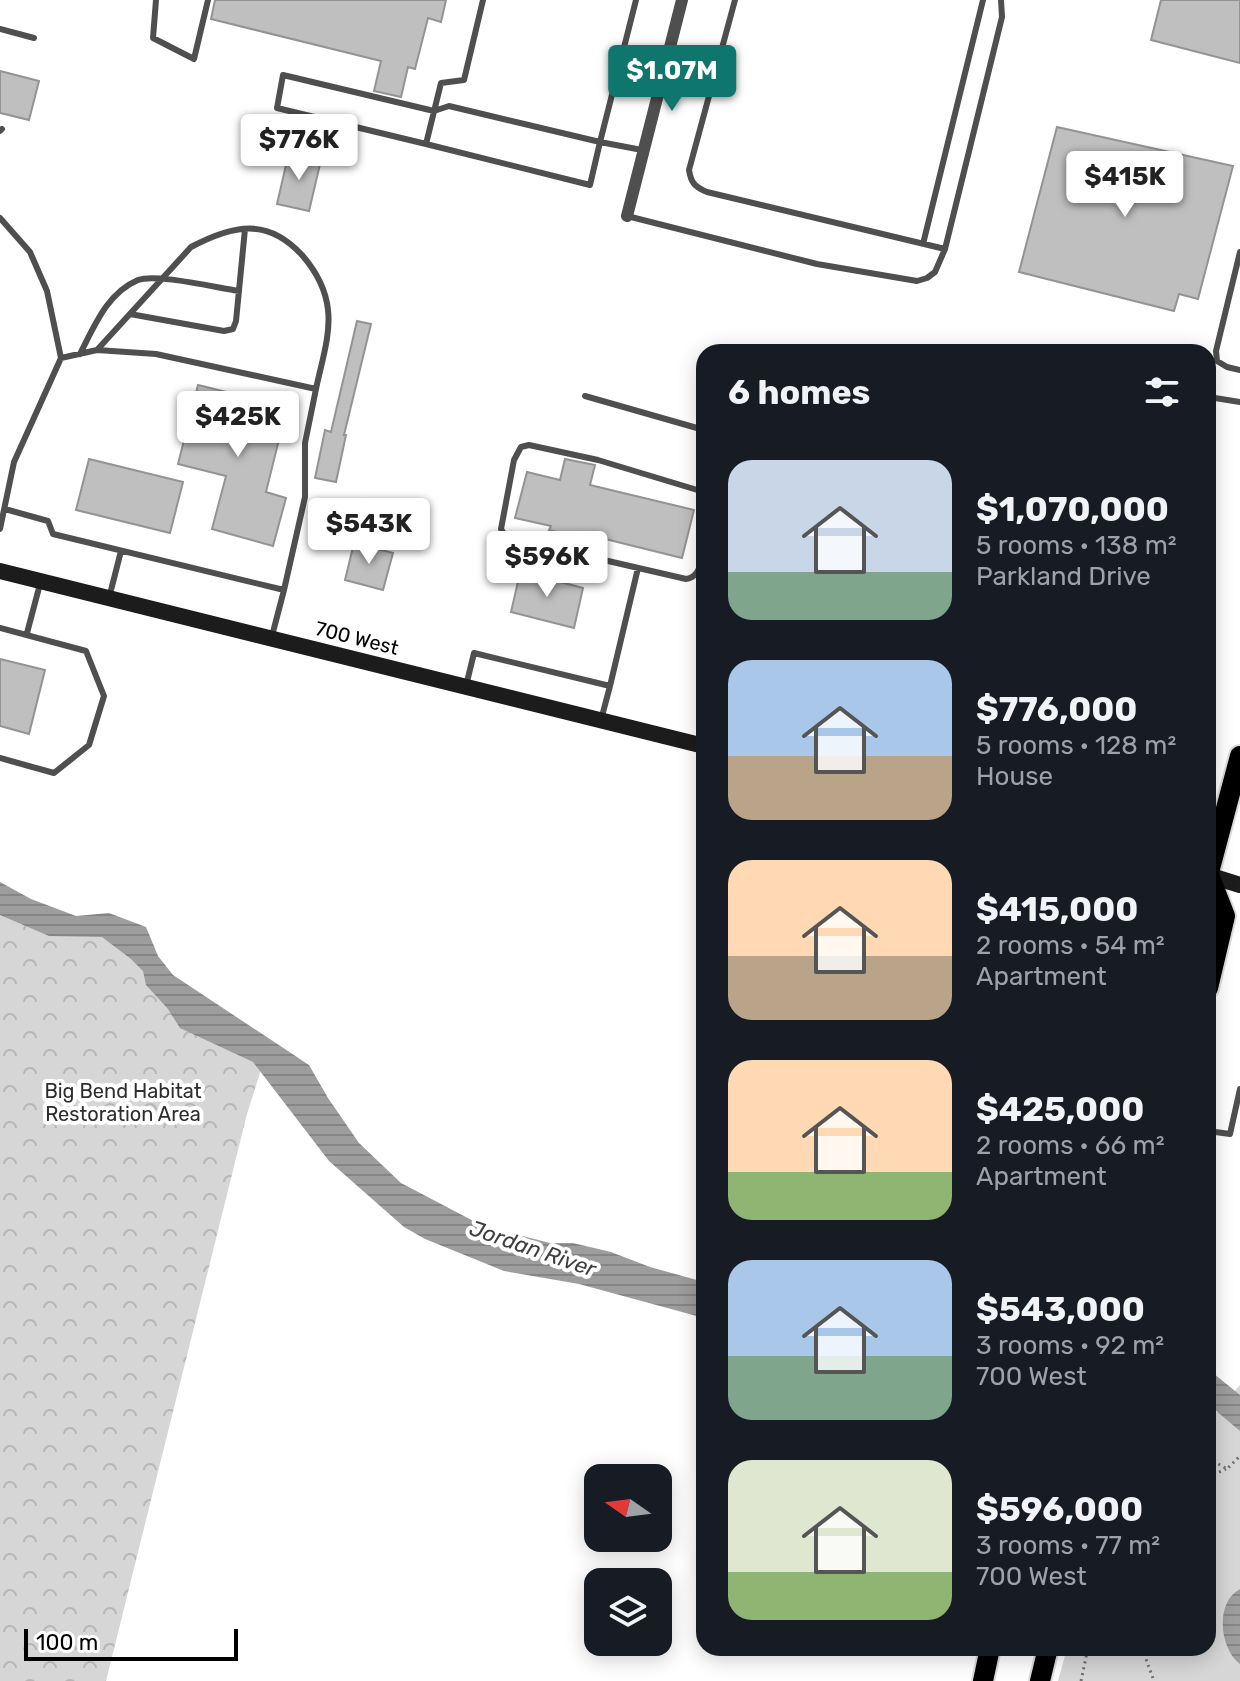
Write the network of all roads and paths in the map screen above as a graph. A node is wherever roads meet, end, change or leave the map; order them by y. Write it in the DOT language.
graph roads {
  1 [pos="156,0"];
  2 [pos="208,0"];
  3 [pos="483,0"];
  4 [pos="636,0"];
  5 [pos="682,0"];
  6 [pos="735,0"];
  7 [pos="983,0"];
  8 [pos="1001,0"];
  9 [pos="0,29"];
  10 [pos="34,38"];
  11 [pos="434,111"];
  12 [pos="600,142"];
  13 [pos="426,144"];
  14 [pos="644,151"];
  15 [pos="627,216"];
  16 [pos="0,218"];
  17 [pos="245,229"];
  18 [pos="923,244"];
  19 [pos="945,249"];
  20 [pos="1240,252"];
  21 [pos="162,279"];
  22 [pos="239,291"];
  23 [pos="130,314"];
  24 [pos="97,350"];
  25 [pos="80,354"];
  26 [pos="61,358"];
  27 [pos="1240,370"];
  28 [pos="316,389"];
  29 [pos="585,396"];
  30 [pos="1216,398"];
  31 [pos="1240,402"];
  32 [pos="696,428"];
  33 [pos="696,490"];
  34 [pos="5,509"];
  35 [pos="0,529"];
  36 [pos="121,551"];
  37 [pos="638,568"];
  38 [pos="0,571"];
  39 [pos="696,575"];
  40 [pos="41,581"];
  41 [pos="284,590"];
  42 [pos="109,598"];
  43 [pos="0,628"];
  44 [pos="27,633"];
  45 [pos="271,638"];
  46 [pos="466,686"];
  47 [pos="610,686"];
  48 [pos="601,720"];
  49 [pos="696,744"];
  50 [pos="1240,756"];
  51 [pos="0,758"];
  52 [pos="1216,845"];
  53 [pos="1216,878"];
  54 [pos="1240,885"];
  55 [pos="1216,894"];
  56 [pos="1216,954"];
  57 [pos="1240,1089"];
  58 [pos="1216,1132"];
  59 [pos="1230,1134"];
  60 [pos="1240,1136"];
  61 [pos="1240,1456"];
  62 [pos="1216,1463"];
  63 [pos="1227,1469"];
  64 [pos="1216,1474"];
  65 [pos="988,1656"];
  66 [pos="1046,1656"];
  67 [pos="1086,1656"];
  68 [pos="1145,1656"];
  69 [pos="983,1681"];
  70 [pos="1040,1681"];
  71 [pos="1081,1681"];
  72 [pos="1154,1681"];
  1 -- 2 [label="lane"];
  3 -- 11 [label="lane"];
  4 -- 12 [label="lane"];
  5 -- 14 [label="street"];
  6 -- 18 [label="lane"];
  7 -- 18 [label="lane"];
  8 -- 19 [label="lane"];
  9 -- 10 [label="lane"];
  11 -- 12 [label="lane"];
  11 -- 13 [label="lane"];
  11 -- 13 [label="lane"];
  12 -- 13 [label="lane"];
  12 -- 14 [label="lane"];
  14 -- 15 [label="street"];
  15 -- 19 [label="lane"];
  16 -- 26 [label="lane"];
  17 -- 21 [label="lane"];
  17 -- 22 [label="lane"];
  17 -- 28 [label="lane"];
  18 -- 19 [label="lane"];
  20 -- 27 [label="lane"];
  21 -- 22 [label="lane"];
  21 -- 23 [label="lane"];
  21 -- 25 [label="lane"];
  22 -- 23 [label="lane"];
  23 -- 24 [label="lane"];
  24 -- 25 [label="lane"];
  24 -- 28 [label="lane"];
  25 -- 26 [label="lane"];
  26 -- 34 [label="lane"];
  28 -- 41 [label="lane"];
  29 -- 32 [label="lane"];
  30 -- 31 [label="lane"];
  33 -- 37 [label="lane"];
  34 -- 35 [label="lane"];
  34 -- 36 [label="lane"];
  36 -- 41 [label="lane"];
  36 -- 42 [label="lane"];
  37 -- 39 [label="lane"];
  37 -- 47 [label="lane"];
  38 -- 40 [label="street, 700 West"];
  40 -- 42 [label="street, 700 West"];
  40 -- 44 [label="lane"];
  41 -- 45 [label="lane"];
  42 -- 45 [label="street, 700 West"];
  43 -- 44 [label="lane"];
  44 -- 51 [label="lane"];
  45 -- 46 [label="street, 700 West"];
  46 -- 47 [label="lane"];
  46 -- 48 [label="street, 700 West"];
  47 -- 48 [label="lane"];
  48 -- 49 [label="street, 700 West"];
  50 -- 52 [label="main road"];
  53 -- 54 [label="street"];
  55 -- 56 [label="main road"];
  57 -- 59 [label="lane"];
  58 -- 59 [label="lane"];
  59 -- 60 [label="lane"];
  61 -- 63 [label="path"];
  62 -- 63 [label="path"];
  63 -- 64 [label="path"];
  65 -- 69 [label="main road"];
  66 -- 70 [label="main road"];
  67 -- 71 [label="path"];
  68 -- 72 [label="path"];
}
